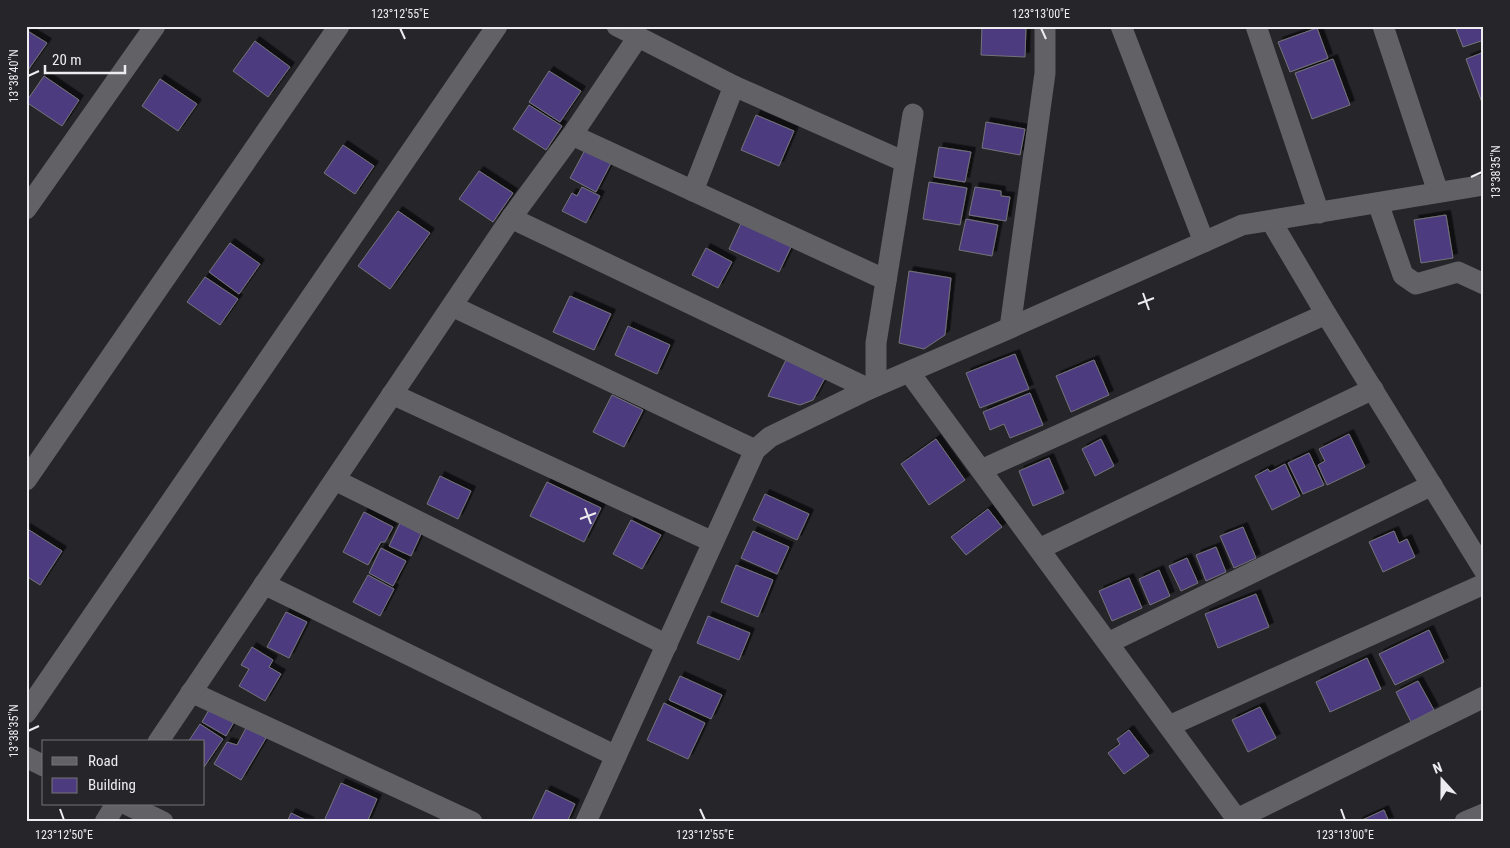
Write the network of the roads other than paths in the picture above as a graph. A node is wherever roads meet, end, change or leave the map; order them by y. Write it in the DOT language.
graph roads {
  1 [pos="155,26"];
  2 [pos="339,26"];
  3 [pos="497,26"];
  4 [pos="617,26"];
  5 [pos="1046,26"];
  6 [pos="1121,26"];
  7 [pos="1256,26"];
  8 [pos="1383,26"];
  9 [pos="638,37"];
  10 [pos="734,86"];
  11 [pos="913,114"];
  12 [pos="572,135"];
  13 [pos="905,162"];
  14 [pos="1484,185"];
  15 [pos="693,191"];
  16 [pos="1438,192"];
  17 [pos="1378,203"];
  18 [pos="26,209"];
  19 [pos="1319,213"];
  20 [pos="511,218"];
  21 [pos="1271,221"];
  22 [pos="1204,242"];
  23 [pos="886,280"];
  24 [pos="1484,284"];
  25 [pos="452,306"];
  26 [pos="1326,314"];
  27 [pos="1010,328"];
  28 [pos="909,372"];
  29 [pos="873,388"];
  30 [pos="1373,389"];
  31 [pos="392,394"];
  32 [pos="755,450"];
  33 [pos="981,470"];
  34 [pos="26,480"];
  35 [pos="335,480"];
  36 [pos="1432,485"];
  37 [pos="713,542"];
  38 [pos="1039,549"];
  39 [pos="1484,570"];
  40 [pos="264,584"];
  41 [pos="1484,584"];
  42 [pos="1108,643"];
  43 [pos="667,645"];
  44 [pos="191,692"];
  45 [pos="1484,697"];
  46 [pos="26,713"];
  47 [pos="1169,726"];
  48 [pos="159,740"];
  49 [pos="616,756"];
  50 [pos="26,757"];
  51 [pos="42,765"];
  52 [pos="115,806"];
  53 [pos="130,806"];
  54 [pos="1484,814"];
  55 [pos="1238,820"];
  56 [pos="105,822"];
  57 [pos="163,822"];
  58 [pos="472,822"];
  59 [pos="586,822"];
  60 [pos="1465,822"];
  1 -- 18 [label="street"];
  2 -- 34 [label="street"];
  3 -- 46 [label="street"];
  4 -- 9 [label="street"];
  5 -- 27 [label="street"];
  6 -- 22 [label="street"];
  7 -- 19 [label="street"];
  8 -- 16 [label="street"];
  9 -- 10 [label="street"];
  9 -- 12 [label="street"];
  10 -- 13 [label="street"];
  10 -- 15 [label="street"];
  11 -- 13 [label="street"];
  12 -- 15 [label="street"];
  12 -- 20 [label="street"];
  13 -- 23 [label="street"];
  14 -- 16 [label="street"];
  15 -- 23 [label="street"];
  16 -- 17 [label="street"];
  17 -- 19 [label="street"];
  17 -- 24 [label="street"];
  19 -- 21 [label="street"];
  20 -- 25 [label="street"];
  20 -- 29 [label="street"];
  21 -- 22 [label="street"];
  21 -- 26 [label="street"];
  22 -- 27 [label="street"];
  23 -- 29 [label="street"];
  25 -- 31 [label="street"];
  25 -- 32 [label="street"];
  26 -- 30 [label="street"];
  26 -- 33 [label="street"];
  27 -- 28 [label="street"];
  28 -- 29 [label="street"];
  28 -- 33 [label="street"];
  29 -- 32 [label="street"];
  30 -- 36 [label="street"];
  30 -- 38 [label="street"];
  31 -- 35 [label="street"];
  31 -- 37 [label="street"];
  32 -- 37 [label="street"];
  33 -- 38 [label="street"];
  35 -- 40 [label="street"];
  35 -- 43 [label="street"];
  36 -- 39 [label="street"];
  36 -- 42 [label="street"];
  37 -- 43 [label="street"];
  38 -- 42 [label="street"];
  40 -- 44 [label="street"];
  40 -- 49 [label="street"];
  41 -- 47 [label="street"];
  42 -- 47 [label="street"];
  43 -- 49 [label="street"];
  44 -- 48 [label="street"];
  44 -- 58 [label="street"];
  45 -- 55 [label="street"];
  47 -- 55 [label="street"];
  49 -- 59 [label="street"];
  50 -- 51 [label="street"];
  52 -- 56 [label="street"];
  53 -- 57 [label="street"];
  54 -- 60 [label="street"];
}
